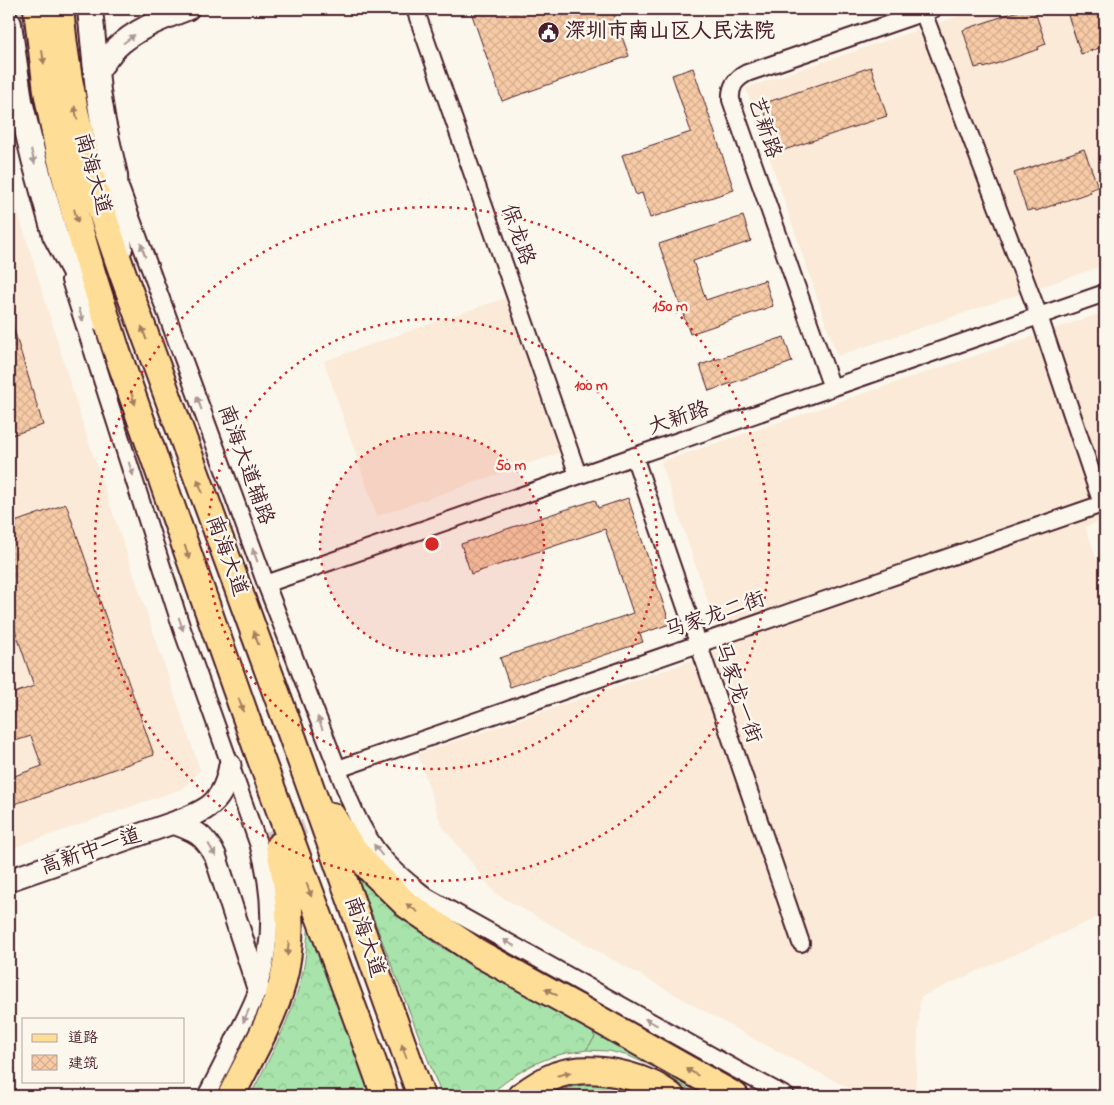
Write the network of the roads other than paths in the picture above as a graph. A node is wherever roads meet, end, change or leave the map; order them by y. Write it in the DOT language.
graph roads {
  1 [pos="36,9"];
  2 [pos="60,9"];
  3 [pos="90,9"];
  4 [pos="188,9"];
  5 [pos="415,9"];
  6 [pos="928,10"];
  7 [pos="9,24"];
  8 [pos="96,74"];
  9 [pos="15,96"];
  10 [pos="116,174"];
  11 [pos="55,235"];
  12 [pos="124,277"];
  13 [pos="1105,293"];
  14 [pos="1039,316"];
  15 [pos="117,352"];
  16 [pos="832,388"];
  17 [pos="634,456"];
  18 [pos="578,475"];
  19 [pos="1103,504"];
  20 [pos="266,584"];
  21 [pos="698,644"];
  22 [pos="291,733"];
  23 [pos="256,746"];
  24 [pos="230,765"];
  25 [pos="338,769"];
  26 [pos="173,823"];
  27 [pos="9,880"];
  28 [pos="801,943"];
  29 [pos="258,988"];
  30 [pos="206,1096"];
  31 [pos="231,1096"];
  32 [pos="385,1096"];
  33 [pos="420,1096"];
  34 [pos="521,1096"];
  35 [pos="671,1096"];
  36 [pos="735,1096"];
  37 [pos="786,1096"];
  1 -- 15 [label="main road, 南海大道, one-way"];
  12 -- 2 [label="main road, 南海大道, one-way"];
  3 -- 8 [label="main road"];
  8 -- 4 [label="street, one-way"];
  5 -- 18 [label="street, 保龙路"];
  6 -- 14 [label="street"];
  6 -- 16 [label="street, 艺新路"];
  7 -- 9 [label="main road"];
  8 -- 10 [label="main road"];
  9 -- 11 [label="main road, one-way"];
  10 -- 12 [label="main road"];
  20 -- 10 [label="street, 南海大道辅路, one-way"];
  11 -- 15 [label="main road"];
  11 -- 24 [label="street, one-way"];
  22 -- 12 [label="main road, 南海大道, one-way"];
  13 -- 14 [label="street, 大新路"];
  14 -- 16 [label="street, 大新路"];
  14 -- 19 [label="street"];
  15 -- 23 [label="main road, 南海大道, one-way"];
  16 -- 17 [label="street, 大新路"];
  17 -- 18 [label="street, 大新路"];
  17 -- 21 [label="street, 马家龙一街"];
  18 -- 20 [label="street, 大新路"];
  19 -- 21 [label="street, 马家龙二街"];
  25 -- 20 [label="street, 南海大道辅路, one-way"];
  21 -- 25 [label="street, 马家龙二街"];
  21 -- 28 [label="street, 马家龙一街"];
  33 -- 22 [label="main road, 南海大道, one-way"];
  36 -- 22 [label="main road, one-way"];
  23 -- 31 [label="main road, one-way"];
  23 -- 32 [label="main road, 南海大道, one-way"];
  24 -- 26 [label="street, 高新中一道"];
  24 -- 29 [label="street"];
  37 -- 25 [label="street, 南海大道辅路, one-way"];
  26 -- 27 [label="street, 高新中一道"];
  26 -- 29 [label="street, one-way"];
  29 -- 30 [label="street, one-way"];
  34 -- 35 [label="main road, one-way"];
}
